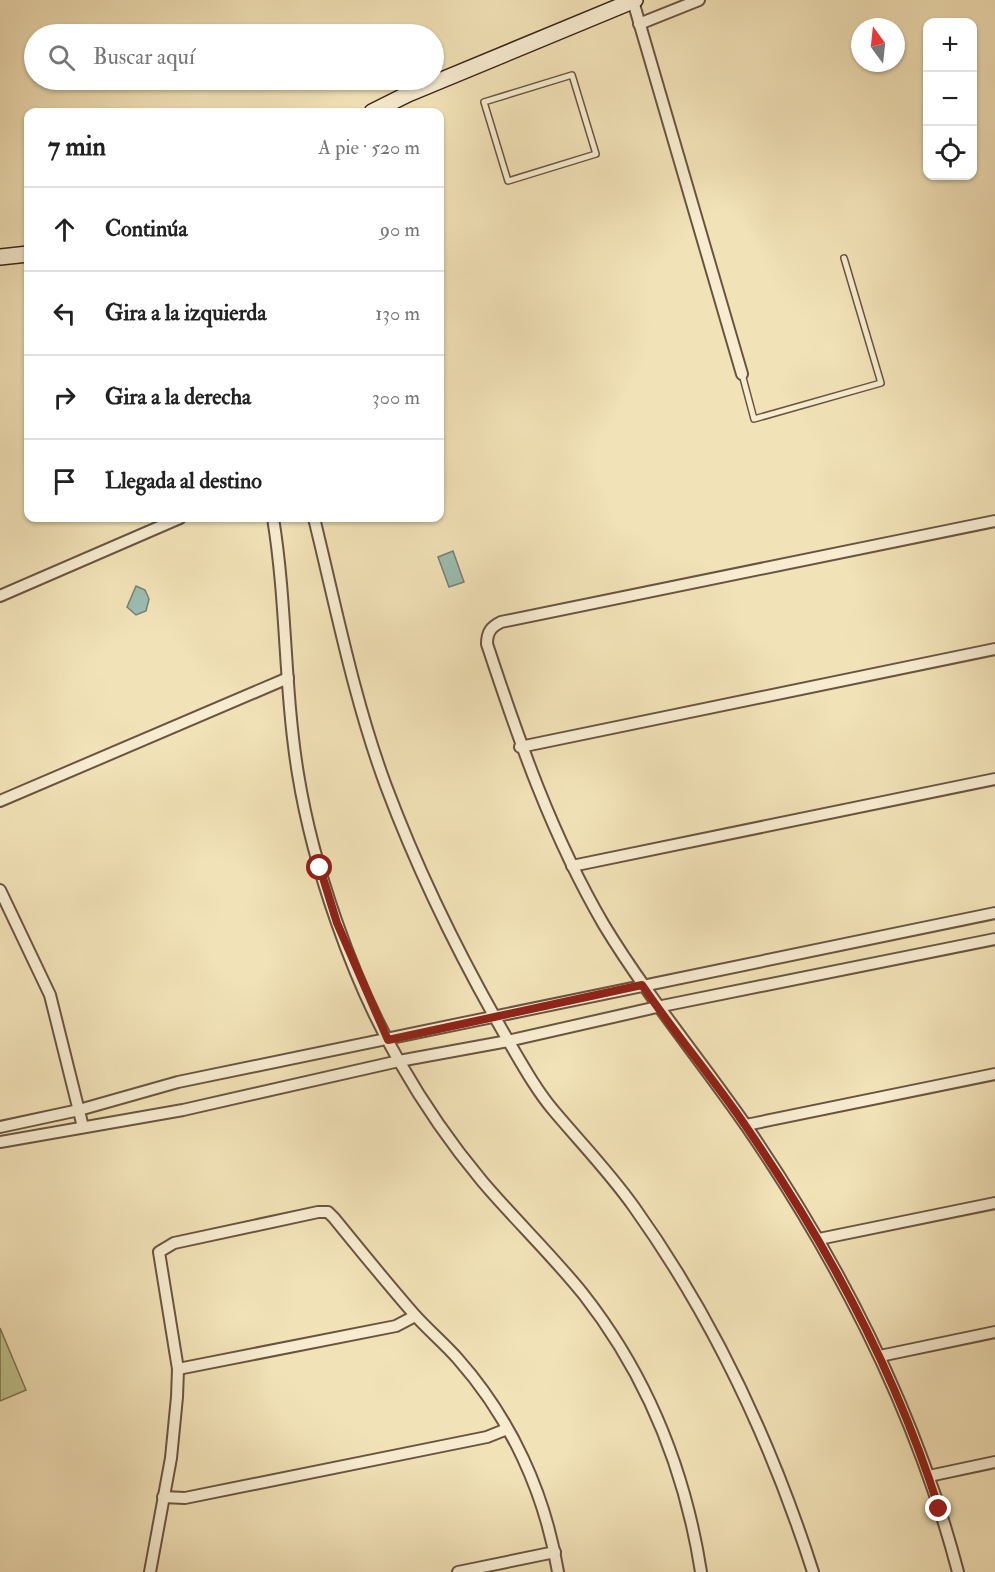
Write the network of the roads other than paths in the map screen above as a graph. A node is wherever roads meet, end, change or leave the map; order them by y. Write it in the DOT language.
graph roads {
  1 [pos="634,0"];
  2 [pos="699,0"];
  3 [pos="639,24"];
  4 [pos="572,75"];
  5 [pos="444,79"];
  6 [pos="418,90"];
  7 [pos="380,108"];
  8 [pos="24,254"];
  9 [pos="0,257"];
  10 [pos="844,258"];
  11 [pos="742,374"];
  12 [pos="171,522"];
  13 [pos="273,522"];
  14 [pos="315,522"];
  15 [pos="995,522"];
  16 [pos="0,596"];
  17 [pos="995,649"];
  18 [pos="288,678"];
  19 [pos="520,747"];
  20 [pos="995,779"];
  21 [pos="0,801"];
  22 [pos="573,866"];
  23 [pos="0,890"];
  24 [pos="995,914"];
  25 [pos="995,939"];
  26 [pos="642,985"];
  27 [pos="657,1007"];
  28 [pos="495,1016"];
  29 [pos="388,1040"];
  30 [pos="508,1041"];
  31 [pos="399,1061"];
  32 [pos="995,1074"];
  33 [pos="79,1110"];
  34 [pos="746,1125"];
  35 [pos="0,1127"];
  36 [pos="83,1127"];
  37 [pos="0,1142"];
  38 [pos="995,1203"];
  39 [pos="819,1239"];
  40 [pos="415,1316"];
  41 [pos="995,1332"];
  42 [pos="880,1356"];
  43 [pos="178,1369"];
  44 [pos="507,1429"];
  45 [pos="995,1462"];
  46 [pos="929,1476"];
  47 [pos="163,1497"];
  48 [pos="555,1552"];
  49 [pos="150,1572"];
  50 [pos="458,1572"];
  51 [pos="558,1572"];
  52 [pos="701,1572"];
  53 [pos="813,1572"];
  54 [pos="958,1572"];
  1 -- 3 [label="street"];
  1 -- 5 [label="main road"];
  2 -- 3 [label="street"];
  3 -- 11 [label="street"];
  4 -- 4 [label="lane"];
  6 -- 7 [label="main road"];
  8 -- 9 [label="main road"];
  10 -- 11 [label="lane"];
  12 -- 16 [label="street"];
  13 -- 18 [label="street"];
  14 -- 28 [label="street"];
  15 -- 19 [label="street"];
  17 -- 19 [label="street"];
  18 -- 21 [label="street"];
  18 -- 29 [label="street"];
  19 -- 22 [label="street"];
  20 -- 22 [label="street"];
  22 -- 26 [label="street"];
  23 -- 33 [label="street"];
  24 -- 26 [label="street"];
  25 -- 27 [label="street"];
  26 -- 27 [label="street"];
  26 -- 28 [label="street"];
  27 -- 30 [label="street"];
  27 -- 34 [label="street"];
  28 -- 29 [label="street"];
  28 -- 30 [label="street"];
  29 -- 31 [label="street"];
  29 -- 33 [label="street"];
  30 -- 31 [label="street"];
  30 -- 53 [label="street"];
  31 -- 36 [label="street"];
  31 -- 52 [label="street"];
  32 -- 34 [label="street"];
  33 -- 35 [label="street"];
  33 -- 36 [label="street"];
  34 -- 39 [label="street"];
  36 -- 37 [label="street"];
  38 -- 39 [label="street"];
  39 -- 42 [label="street"];
  40 -- 43 [label="street"];
  40 -- 43 [label="street"];
  40 -- 44 [label="street"];
  41 -- 42 [label="street"];
  42 -- 46 [label="street"];
  43 -- 47 [label="street"];
  44 -- 47 [label="street"];
  44 -- 48 [label="street"];
  45 -- 46 [label="street"];
  46 -- 54 [label="street"];
  47 -- 49 [label="street"];
  48 -- 50 [label="street"];
  48 -- 51 [label="street"];
}
